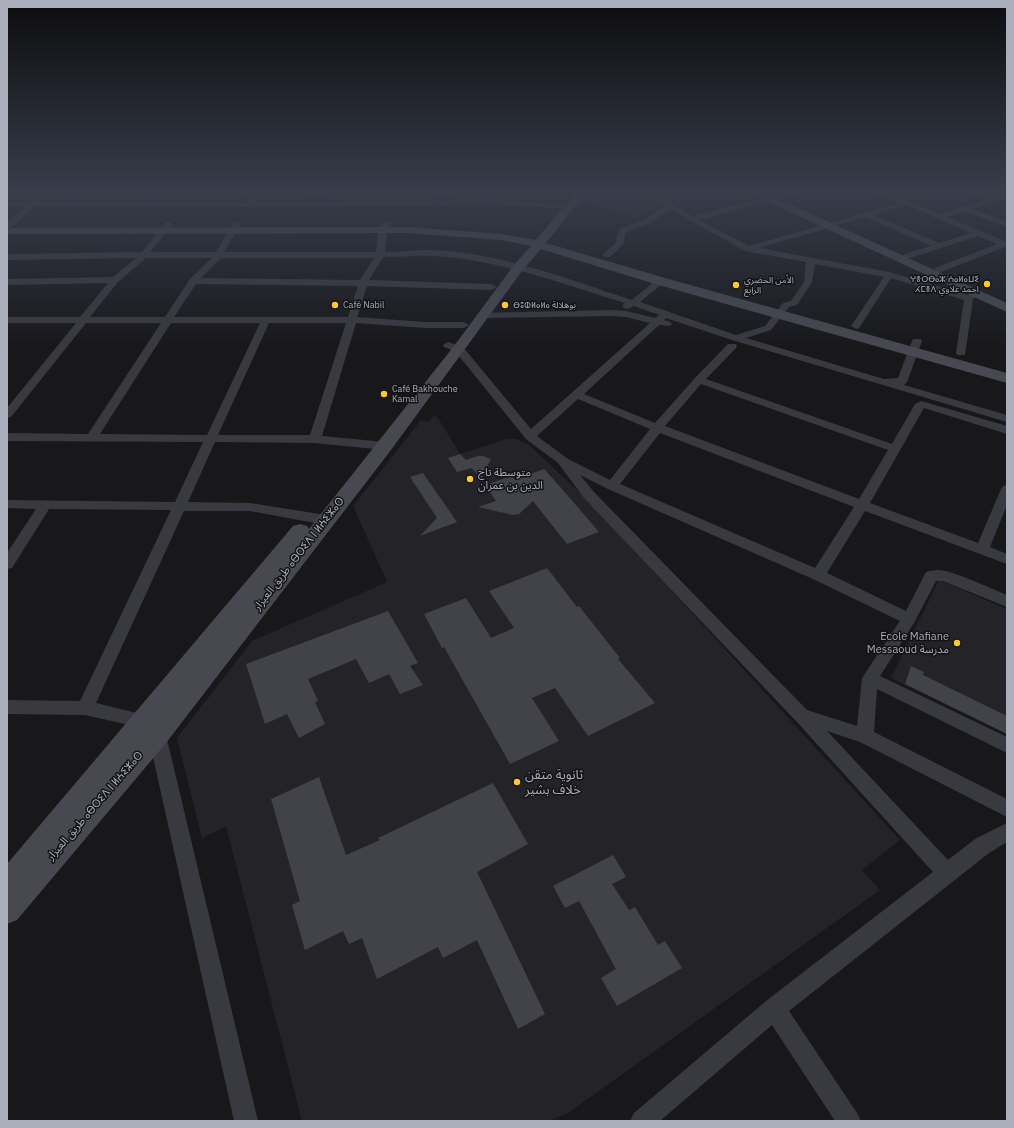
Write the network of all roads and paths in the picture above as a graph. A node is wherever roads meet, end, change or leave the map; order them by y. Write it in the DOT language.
graph roads {
  1 [pos="153,244"];
  2 [pos="225,244"];
  3 [pos="382,244"];
  4 [pos="535,244"];
  5 [pos="545,244"];
  6 [pos="550,244"];
  7 [pos="619,244"];
  8 [pos="738,244"];
  9 [pos="766,244"];
  10 [pos="870,244"];
  11 [pos="878,244"];
  12 [pos="934,244"];
  13 [pos="946,244"];
  14 [pos="1006,244"];
  15 [pos="939,246"];
  16 [pos="748,249"];
  17 [pos="144,255"];
  18 [pos="380,255"];
  19 [pos="607,255"];
  20 [pos="218,256"];
  21 [pos="907,256"];
  22 [pos="7,257"];
  23 [pos="811,260"];
  24 [pos="514,267"];
  25 [pos="938,270"];
  26 [pos="889,275"];
  27 [pos="115,280"];
  28 [pos="193,281"];
  29 [pos="660,281"];
  30 [pos="7,282"];
  31 [pos="363,283"];
  32 [pos="492,287"];
  33 [pos="973,296"];
  34 [pos="1007,300"];
  35 [pos="633,303"];
  36 [pos="1007,308"];
  37 [pos="783,309"];
  38 [pos="612,313"];
  39 [pos="482,315"];
  40 [pos="661,318"];
  41 [pos="7,320"];
  42 [pos="83,320"];
  43 [pos="168,320"];
  44 [pos="266,320"];
  45 [pos="352,320"];
  46 [pos="464,325"];
  47 [pos="856,326"];
  48 [pos="734,342"];
  49 [pos="914,345"];
  50 [pos="454,347"];
  51 [pos="961,353"];
  52 [pos="1007,366"];
  53 [pos="1007,378"];
  54 [pos="699,380"];
  55 [pos="875,385"];
  56 [pos="575,394"];
  57 [pos="921,404"];
  58 [pos="7,416"];
  59 [pos="1007,419"];
  60 [pos="658,428"];
  61 [pos="1007,430"];
  62 [pos="530,436"];
  63 [pos="7,437"];
  64 [pos="92,437"];
  65 [pos="211,438"];
  66 [pos="315,439"];
  67 [pos="379,445"];
  68 [pos="896,449"];
  69 [pos="562,460"];
  70 [pos="612,486"];
  71 [pos="1007,490"];
  72 [pos="7,504"];
  73 [pos="46,504"];
  74 [pos="862,505"];
  75 [pos="180,506"];
  76 [pos="320,518"];
  77 [pos="982,549"];
  78 [pos="1007,559"];
  79 [pos="7,564"];
  80 [pos="818,576"];
  81 [pos="1007,601"];
  82 [pos="909,619"];
  83 [pos="870,678"];
  84 [pos="7,707"];
  85 [pos="85,708"];
  86 [pos="802,716"];
  87 [pos="143,721"];
  88 [pos="157,735"];
  89 [pos="865,736"];
  90 [pos="1007,745"];
  91 [pos="1007,808"];
  92 [pos="1007,832"];
  93 [pos="947,873"];
  94 [pos="7,885"];
  95 [pos="7,910"];
  96 [pos="774,1009"];
  97 [pos="246,1121"];
  98 [pos="642,1121"];
  99 [pos="849,1121"];
  1 -- 17 [label="street"];
  2 -- 20 [label="street"];
  3 -- 18 [label="street"];
  4 -- 24 [label="main road, طريق العيزار ⴰⴱⵔⵉⴷ ⵏ ⵍⵄⵉⵣⴰⵔ"];
  5 -- 29 [label="main road"];
  6 -- 19 [label="main road"];
  7 -- 19 [label="street"];
  8 -- 16 [label="street"];
  9 -- 16 [label="street"];
  10 -- 33 [label="main road"];
  11 -- 21 [label="main road"];
  12 -- 15 [label="street"];
  13 -- 15 [label="street"];
  14 -- 25 [label="street"];
  15 -- 21 [label="street"];
  16 -- 23 [label="street"];
  17 -- 20 [label="street"];
  17 -- 22 [label="street"];
  17 -- 27 [label="street"];
  18 -- 20 [label="street"];
  18 -- 24 [label="street"];
  18 -- 31 [label="street"];
  19 -- 37 [label="main road"];
  20 -- 28 [label="street"];
  21 -- 25 [label="main road"];
  23 -- 26 [label="street"];
  23 -- 37 [label="street"];
  24 -- 32 [label="main road, طريق العيزار ⴰⴱⵔⵉⴷ ⵏ ⵍⵄⵉⵣⴰⵔ"];
  24 -- 35 [label="street"];
  24 -- 39 [label="main road, طريق العيزار ⴰⴱⵔⵉⴷ ⵏ ⵍⵄⵉⵣⴰⵔ"];
  25 -- 34 [label="main road"];
  26 -- 33 [label="street"];
  26 -- 47 [label="street"];
  27 -- 30 [label="street"];
  27 -- 42 [label="street"];
  28 -- 31 [label="street"];
  28 -- 43 [label="street"];
  29 -- 35 [label="street"];
  29 -- 37 [label="main road"];
  31 -- 32 [label="street"];
  31 -- 45 [label="street"];
  32 -- 46 [label="main road, طريق العيزار ⴰⴱⵔⵉⴷ ⵏ ⵍⵄⵉⵣⴰⵔ"];
  33 -- 36 [label="main road"];
  33 -- 51 [label="street"];
  35 -- 38 [label="street"];
  35 -- 40 [label="street"];
  37 -- 47 [label="main road"];
  37 -- 48 [label="street"];
  37 -- 49 [label="main road"];
  38 -- 39 [label="street"];
  38 -- 40 [label="street"];
  39 -- 50 [label="main road, طريق العيزار ⴰⴱⵔⵉⴷ ⵏ ⵍⵄⵉⵣⴰⵔ"];
  40 -- 48 [label="street"];
  40 -- 56 [label="street"];
  41 -- 42 [label="street"];
  42 -- 43 [label="street"];
  42 -- 58 [label="street"];
  43 -- 44 [label="street"];
  43 -- 64 [label="street"];
  44 -- 45 [label="street"];
  44 -- 65 [label="street"];
  45 -- 46 [label="street"];
  45 -- 66 [label="street"];
  46 -- 50 [label="main road, طريق العيزار ⴰⴱⵔⵉⴷ ⵏ ⵍⵄⵉⵣⴰⵔ"];
  47 -- 49 [label="main road"];
  48 -- 54 [label="street"];
  48 -- 55 [label="street"];
  49 -- 51 [label="main road"];
  49 -- 53 [label="main road"];
  49 -- 55 [label="street"];
  50 -- 62 [label="street"];
  50 -- 67 [label="main road, طريق العيزار ⴰⴱⵔⵉⴷ ⵏ ⵍⵄⵉⵣⴰⵔ"];
  51 -- 52 [label="main road"];
  54 -- 60 [label="street"];
  54 -- 68 [label="street"];
  55 -- 57 [label="street"];
  55 -- 59 [label="street"];
  56 -- 60 [label="street"];
  56 -- 62 [label="street"];
  57 -- 61 [label="street"];
  57 -- 68 [label="street"];
  60 -- 70 [label="street"];
  60 -- 74 [label="street"];
  62 -- 69 [label="street"];
  63 -- 64 [label="street"];
  64 -- 65 [label="street"];
  65 -- 66 [label="street"];
  65 -- 75 [label="street"];
  66 -- 67 [label="street"];
  67 -- 76 [label="main road, طريق العيزار ⴰⴱⵔⵉⴷ ⵏ ⵍⵄⵉⵣⴰⵔ"];
  68 -- 74 [label="street"];
  69 -- 70 [label="street"];
  69 -- 86 [label="street"];
  70 -- 80 [label="street"];
  71 -- 77 [label="street"];
  72 -- 73 [label="street"];
  73 -- 75 [label="street"];
  73 -- 79 [label="street"];
  74 -- 77 [label="street"];
  74 -- 80 [label="street"];
  75 -- 76 [label="street"];
  75 -- 85 [label="street"];
  76 -- 87 [label="main road, طريق العيزار ⴰⴱⵔⵉⴷ ⵏ ⵍⵄⵉⵣⴰⵔ"];
  76 -- 88 [label="main road, طريق العيزار ⴰⴱⵔⵉⴷ ⵏ ⵍⵄⵉⵣⴰⵔ"];
  77 -- 78 [label="street"];
  80 -- 82 [label="street"];
  81 -- 82 [label="street"];
  82 -- 83 [label="street"];
  83 -- 89 [label="street"];
  83 -- 90 [label="street"];
  84 -- 85 [label="street"];
  85 -- 87 [label="street"];
  86 -- 89 [label="street"];
  86 -- 93 [label="street"];
  87 -- 88 [label="street"];
  87 -- 94 [label="main road, طريق العيزار ⴰⴱⵔⵉⴷ ⵏ ⵍⵄⵉⵣⴰⵔ"];
  88 -- 95 [label="main road, طريق العيزار ⴰⴱⵔⵉⴷ ⵏ ⵍⵄⵉⵣⴰⵔ"];
  88 -- 97 [label="street"];
  89 -- 91 [label="street"];
  92 -- 93 [label="street"];
  93 -- 96 [label="street"];
  96 -- 98 [label="street"];
  96 -- 99 [label="street"];
}
